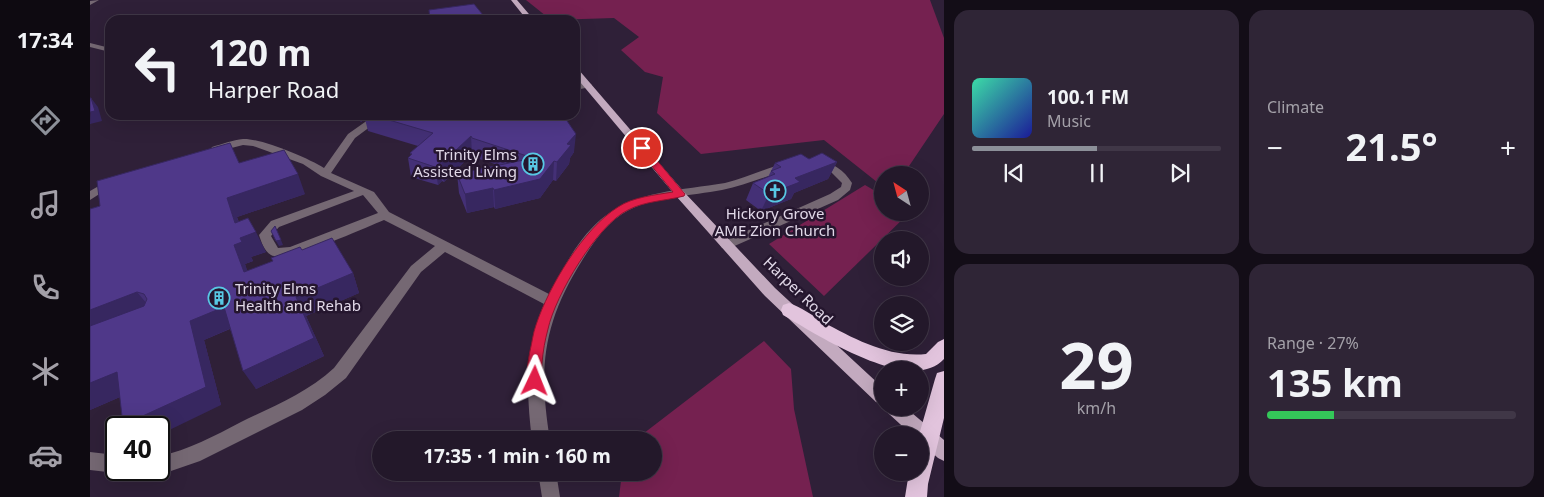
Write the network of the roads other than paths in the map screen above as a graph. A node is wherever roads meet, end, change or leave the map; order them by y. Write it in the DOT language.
graph roads {
  1 [pos="96,0"];
  2 [pos="514,0"];
  3 [pos="90,3"];
  4 [pos="527,15"];
  5 [pos="90,45"];
  6 [pos="105,49"];
  7 [pos="580,76"];
  8 [pos="588,85"];
  9 [pos="580,86"];
  10 [pos="374,120"];
  11 [pos="210,151"];
  12 [pos="325,174"];
  13 [pos="119,178"];
  14 [pos="364,191"];
  15 [pos="680,194"];
  16 [pos="90,196"];
  17 [pos="385,215"];
  18 [pos="726,245"];
  19 [pos="444,246"];
  20 [pos="552,302"];
  21 [pos="789,310"];
  22 [pos="944,347"];
  23 [pos="944,379"];
  24 [pos="874,389"];
  25 [pos="903,416"];
  26 [pos="539,431"];
  27 [pos="936,446"];
  28 [pos="90,461"];
  29 [pos="170,462"];
  30 [pos="105,463"];
  31 [pos="548,481"];
  32 [pos="551,497"];
  33 [pos="916,497"];
  1 -- 3 [label="street"];
  2 -- 4 [label="main road"];
  5 -- 6 [label="street"];
  7 -- 8 [label="main road, Harper Road"];
  8 -- 9 [label="street"];
  8 -- 15 [label="main road, Harper Road"];
  10 -- 12 [label="street"];
  11 -- 12 [label="street"];
  12 -- 14 [label="street"];
  13 -- 16 [label="street"];
  14 -- 17 [label="street"];
  14 -- 17 [label="street"];
  15 -- 18 [label="main road, Harper Road"];
  15 -- 18 [label="street"];
  15 -- 20 [label="street"];
  17 -- 19 [label="street"];
  18 -- 21 [label="main road, Harper Road"];
  19 -- 20 [label="street"];
  19 -- 29 [label="street"];
  20 -- 26 [label="street"];
  21 -- 22 [label="highway"];
  21 -- 24 [label="main road, Harper Road"];
  23 -- 27 [label="highway"];
  25 -- 27 [label="main road"];
  27 -- 33 [label="highway"];
  28 -- 30 [label="street"];
  31 -- 32 [label="street"];
}
